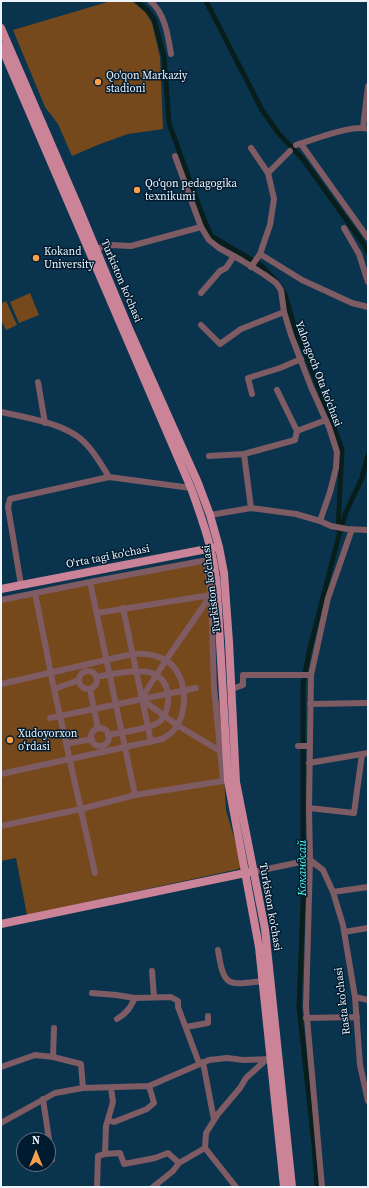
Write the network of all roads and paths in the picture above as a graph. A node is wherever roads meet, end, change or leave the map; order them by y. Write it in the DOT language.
graph roads {
  1 [pos="150,1"];
  2 [pos="1,28"];
  3 [pos="1,46"];
  4 [pos="171,54"];
  5 [pos="368,86"];
  6 [pos="366,128"];
  7 [pos="250,148"];
  8 [pos="290,151"];
  9 [pos="175,156"];
  10 [pos="268,173"];
  11 [pos="201,227"];
  12 [pos="344,228"];
  13 [pos="368,238"];
  14 [pos="95,249"];
  15 [pos="234,256"];
  16 [pos="259,256"];
  17 [pos="252,266"];
  18 [pos="368,282"];
  19 [pos="201,293"];
  20 [pos="368,307"];
  21 [pos="284,312"];
  22 [pos="201,325"];
  23 [pos="301,359"];
  24 [pos="38,382"];
  25 [pos="277,390"];
  26 [pos="252,394"];
  27 [pos="1,412"];
  28 [pos="326,420"];
  29 [pos="45,423"];
  30 [pos="297,431"];
  31 [pos="244,454"];
  32 [pos="209,456"];
  33 [pos="109,477"];
  34 [pos="191,488"];
  35 [pos="251,508"];
  36 [pos="210,514"];
  37 [pos="320,521"];
  38 [pos="349,529"];
  39 [pos="368,530"];
  40 [pos="215,547"];
  41 [pos="90,582"];
  42 [pos="21,585"];
  43 [pos="1,590"];
  44 [pos="35,593"];
  45 [pos="211,595"];
  46 [pos="1,600"];
  47 [pos="123,608"];
  48 [pos="97,613"];
  49 [pos="132,654"];
  50 [pos="166,660"];
  51 [pos="106,661"];
  52 [pos="135,670"];
  53 [pos="50,673"];
  54 [pos="110,675"];
  55 [pos="156,675"];
  56 [pos="311,675"];
  57 [pos="96,677"];
  58 [pos="79,680"];
  59 [pos="1,684"];
  60 [pos="54,688"];
  61 [pos="196,688"];
  62 [pos="90,689"];
  63 [pos="232,689"];
  64 [pos="183,690"];
  65 [pos="168,694"];
  66 [pos="141,698"];
  67 [pos="116,703"];
  68 [pos="368,703"];
  69 [pos="310,704"];
  70 [pos="94,710"];
  71 [pos="164,715"];
  72 [pos="60,716"];
  73 [pos="50,718"];
  74 [pos="177,725"];
  75 [pos="147,727"];
  76 [pos="98,729"];
  77 [pos="122,731"];
  78 [pos="108,735"];
  79 [pos="92,739"];
  80 [pos="151,742"];
  81 [pos="66,744"];
  82 [pos="298,746"];
  83 [pos="310,746"];
  84 [pos="125,747"];
  85 [pos="220,751"];
  86 [pos="365,754"];
  87 [pos="70,760"];
  88 [pos="309,763"];
  89 [pos="1,774"];
  90 [pos="135,795"];
  91 [pos="309,808"];
  92 [pos="81,809"];
  93 [pos="1,826"];
  94 [pos="310,860"];
  95 [pos="249,872"];
  96 [pos="95,873"];
  97 [pos="368,887"];
  98 [pos="333,892"];
  99 [pos="1,924"];
  100 [pos="368,928"];
  101 [pos="344,932"];
  102 [pos="218,950"];
  103 [pos="152,971"];
  104 [pos="263,981"];
  105 [pos="92,993"];
  106 [pos="154,997"];
  107 [pos="355,997"];
  108 [pos="135,998"];
  109 [pos="368,1000"];
  110 [pos="208,1016"];
  111 [pos="356,1017"];
  112 [pos="306,1018"];
  113 [pos="117,1019"];
  114 [pos="186,1027"];
  115 [pos="54,1028"];
  116 [pos="54,1057"];
  117 [pos="269,1059"];
  118 [pos="201,1063"];
  119 [pos="1,1067"];
  120 [pos="149,1086"];
  121 [pos="83,1088"];
  122 [pos="111,1088"];
  123 [pos="43,1099"];
  124 [pos="368,1101"];
  125 [pos="108,1120"];
  126 [pos="214,1120"];
  127 [pos="1,1122"];
  128 [pos="48,1132"];
  129 [pos="205,1148"];
  130 [pos="105,1154"];
  131 [pos="179,1163"];
  132 [pos="97,1187"];
  133 [pos="153,1187"];
  134 [pos="236,1187"];
  135 [pos="284,1187"];
  136 [pos="292,1187"];
  137 [pos="322,1187"];
  1 -- 4 [label="street"];
  2 -- 14 [label="main road, Turkiston ko'chasi"];
  3 -- 34 [label="main road, Turkiston ko'chasi"];
  5 -- 6 [label="street"];
  6 -- 13 [label="street"];
  7 -- 10 [label="street"];
  8 -- 10 [label="street"];
  9 -- 11 [label="street, Yalongoch Ota ko'chasi"];
  10 -- 16 [label="street"];
  11 -- 14 [label="street"];
  11 -- 15 [label="street, Yalongoch Ota ko'chasi"];
  12 -- 18 [label="street"];
  14 -- 36 [label="main road, Turkiston ko'chasi"];
  15 -- 17 [label="street, Yalongoch Ota ko'chasi"];
  15 -- 19 [label="street"];
  16 -- 17 [label="street"];
  16 -- 20 [label="street"];
  17 -- 21 [label="street, Yalongoch Ota ko'chasi"];
  21 -- 22 [label="street"];
  21 -- 23 [label="street, Yalongoch Ota ko'chasi"];
  23 -- 26 [label="street"];
  23 -- 28 [label="street, Yalongoch Ota ko'chasi"];
  24 -- 29 [label="street"];
  25 -- 30 [label="street"];
  27 -- 29 [label="street"];
  28 -- 30 [label="street"];
  28 -- 37 [label="street, Yalongoch Ota ko'chasi"];
  29 -- 33 [label="street"];
  30 -- 31 [label="street"];
  31 -- 32 [label="street"];
  31 -- 35 [label="street"];
  33 -- 34 [label="street"];
  33 -- 42 [label="street"];
  34 -- 40 [label="main road, Turkiston ko'chasi"];
  35 -- 36 [label="street"];
  35 -- 37 [label="street"];
  36 -- 40 [label="main road, Turkiston ko'chasi"];
  37 -- 38 [label="street"];
  38 -- 39 [label="street"];
  38 -- 56 [label="street"];
  40 -- 42 [label="main road, O'rta tagi ko'chasi"];
  40 -- 63 [label="main road, Turkiston ko'chasi"];
  40 -- 95 [label="main road, Turkiston ko'chasi"];
  41 -- 44 [label="street"];
  41 -- 45 [label="street"];
  41 -- 48 [label="street"];
  42 -- 43 [label="main road, O'rta tagi ko'chasi"];
  44 -- 46 [label="street"];
  44 -- 53 [label="street"];
  45 -- 47 [label="street"];
  45 -- 50 [label="street"];
  45 -- 85 [label="street"];
  47 -- 48 [label="street"];
  47 -- 49 [label="street"];
  48 -- 51 [label="street"];
  49 -- 50 [label="street"];
  49 -- 51 [label="street"];
  49 -- 52 [label="street"];
  50 -- 55 [label="street"];
  50 -- 64 [label="street"];
  51 -- 53 [label="street"];
  51 -- 54 [label="street"];
  52 -- 54 [label="street"];
  52 -- 55 [label="street"];
  52 -- 66 [label="street"];
  53 -- 59 [label="street"];
  53 -- 60 [label="street"];
  54 -- 57 [label="street"];
  54 -- 67 [label="street"];
  55 -- 65 [label="street"];
  55 -- 66 [label="street"];
  56 -- 63 [label="street"];
  56 -- 69 [label="street"];
  57 -- 58 [label="street"];
  57 -- 62 [label="street"];
  58 -- 60 [label="street"];
  58 -- 62 [label="street"];
  60 -- 72 [label="street"];
  61 -- 64 [label="street"];
  62 -- 70 [label="street"];
  63 -- 95 [label="main road, Turkiston ko'chasi"];
  64 -- 65 [label="street"];
  64 -- 74 [label="street"];
  65 -- 66 [label="street"];
  65 -- 71 [label="street"];
  66 -- 67 [label="street"];
  66 -- 71 [label="street"];
  66 -- 75 [label="street"];
  67 -- 70 [label="street"];
  67 -- 77 [label="street"];
  68 -- 69 [label="street"];
  69 -- 83 [label="street"];
  70 -- 72 [label="street"];
  70 -- 76 [label="street"];
  71 -- 74 [label="street"];
  71 -- 75 [label="street"];
  72 -- 73 [label="street"];
  72 -- 81 [label="street"];
  74 -- 80 [label="street"];
  74 -- 85 [label="street"];
  75 -- 77 [label="street"];
  75 -- 80 [label="street"];
  76 -- 78 [label="street"];
  76 -- 79 [label="street"];
  77 -- 78 [label="street"];
  77 -- 84 [label="street"];
  78 -- 79 [label="street"];
  79 -- 81 [label="street"];
  80 -- 84 [label="street"];
  81 -- 87 [label="street"];
  82 -- 83 [label="street"];
  83 -- 88 [label="street"];
  84 -- 87 [label="street"];
  84 -- 90 [label="street"];
  85 -- 90 [label="street"];
  86 -- 88 [label="street"];
  86 -- 91 [label="street"];
  87 -- 89 [label="street"];
  87 -- 92 [label="street"];
  88 -- 91 [label="street"];
  90 -- 92 [label="street"];
  91 -- 94 [label="street"];
  92 -- 93 [label="street"];
  92 -- 96 [label="street"];
  94 -- 95 [label="street"];
  94 -- 98 [label="street, Rasta ko'chasi"];
  94 -- 112 [label="street"];
  95 -- 99 [label="main road"];
  95 -- 104 [label="main road, Turkiston ko'chasi"];
  95 -- 136 [label="main road, Turkiston ko'chasi"];
  97 -- 98 [label="street"];
  98 -- 101 [label="street, Rasta ko'chasi"];
  100 -- 101 [label="street"];
  101 -- 107 [label="street, Rasta ko'chasi"];
  102 -- 104 [label="street"];
  103 -- 106 [label="street"];
  104 -- 117 [label="main road, Turkiston ko'chasi"];
  105 -- 108 [label="street"];
  106 -- 108 [label="street"];
  106 -- 114 [label="street"];
  107 -- 109 [label="street"];
  107 -- 111 [label="street, Rasta ko'chasi"];
  108 -- 113 [label="street"];
  110 -- 114 [label="street"];
  111 -- 112 [label="street"];
  111 -- 124 [label="street, Rasta ko'chasi"];
  112 -- 137 [label="street"];
  114 -- 118 [label="street"];
  115 -- 116 [label="street"];
  116 -- 119 [label="street"];
  116 -- 121 [label="street"];
  117 -- 118 [label="street"];
  117 -- 126 [label="street"];
  117 -- 135 [label="main road, Turkiston ko'chasi"];
  118 -- 120 [label="street"];
  118 -- 126 [label="street"];
  120 -- 122 [label="street"];
  120 -- 125 [label="street"];
  121 -- 122 [label="street"];
  121 -- 123 [label="street"];
  122 -- 125 [label="street"];
  123 -- 127 [label="street"];
  123 -- 128 [label="street"];
  125 -- 130 [label="street"];
  126 -- 129 [label="street"];
  129 -- 131 [label="street"];
  129 -- 134 [label="street"];
  130 -- 131 [label="street"];
  130 -- 132 [label="street"];
  131 -- 133 [label="street"];
}
